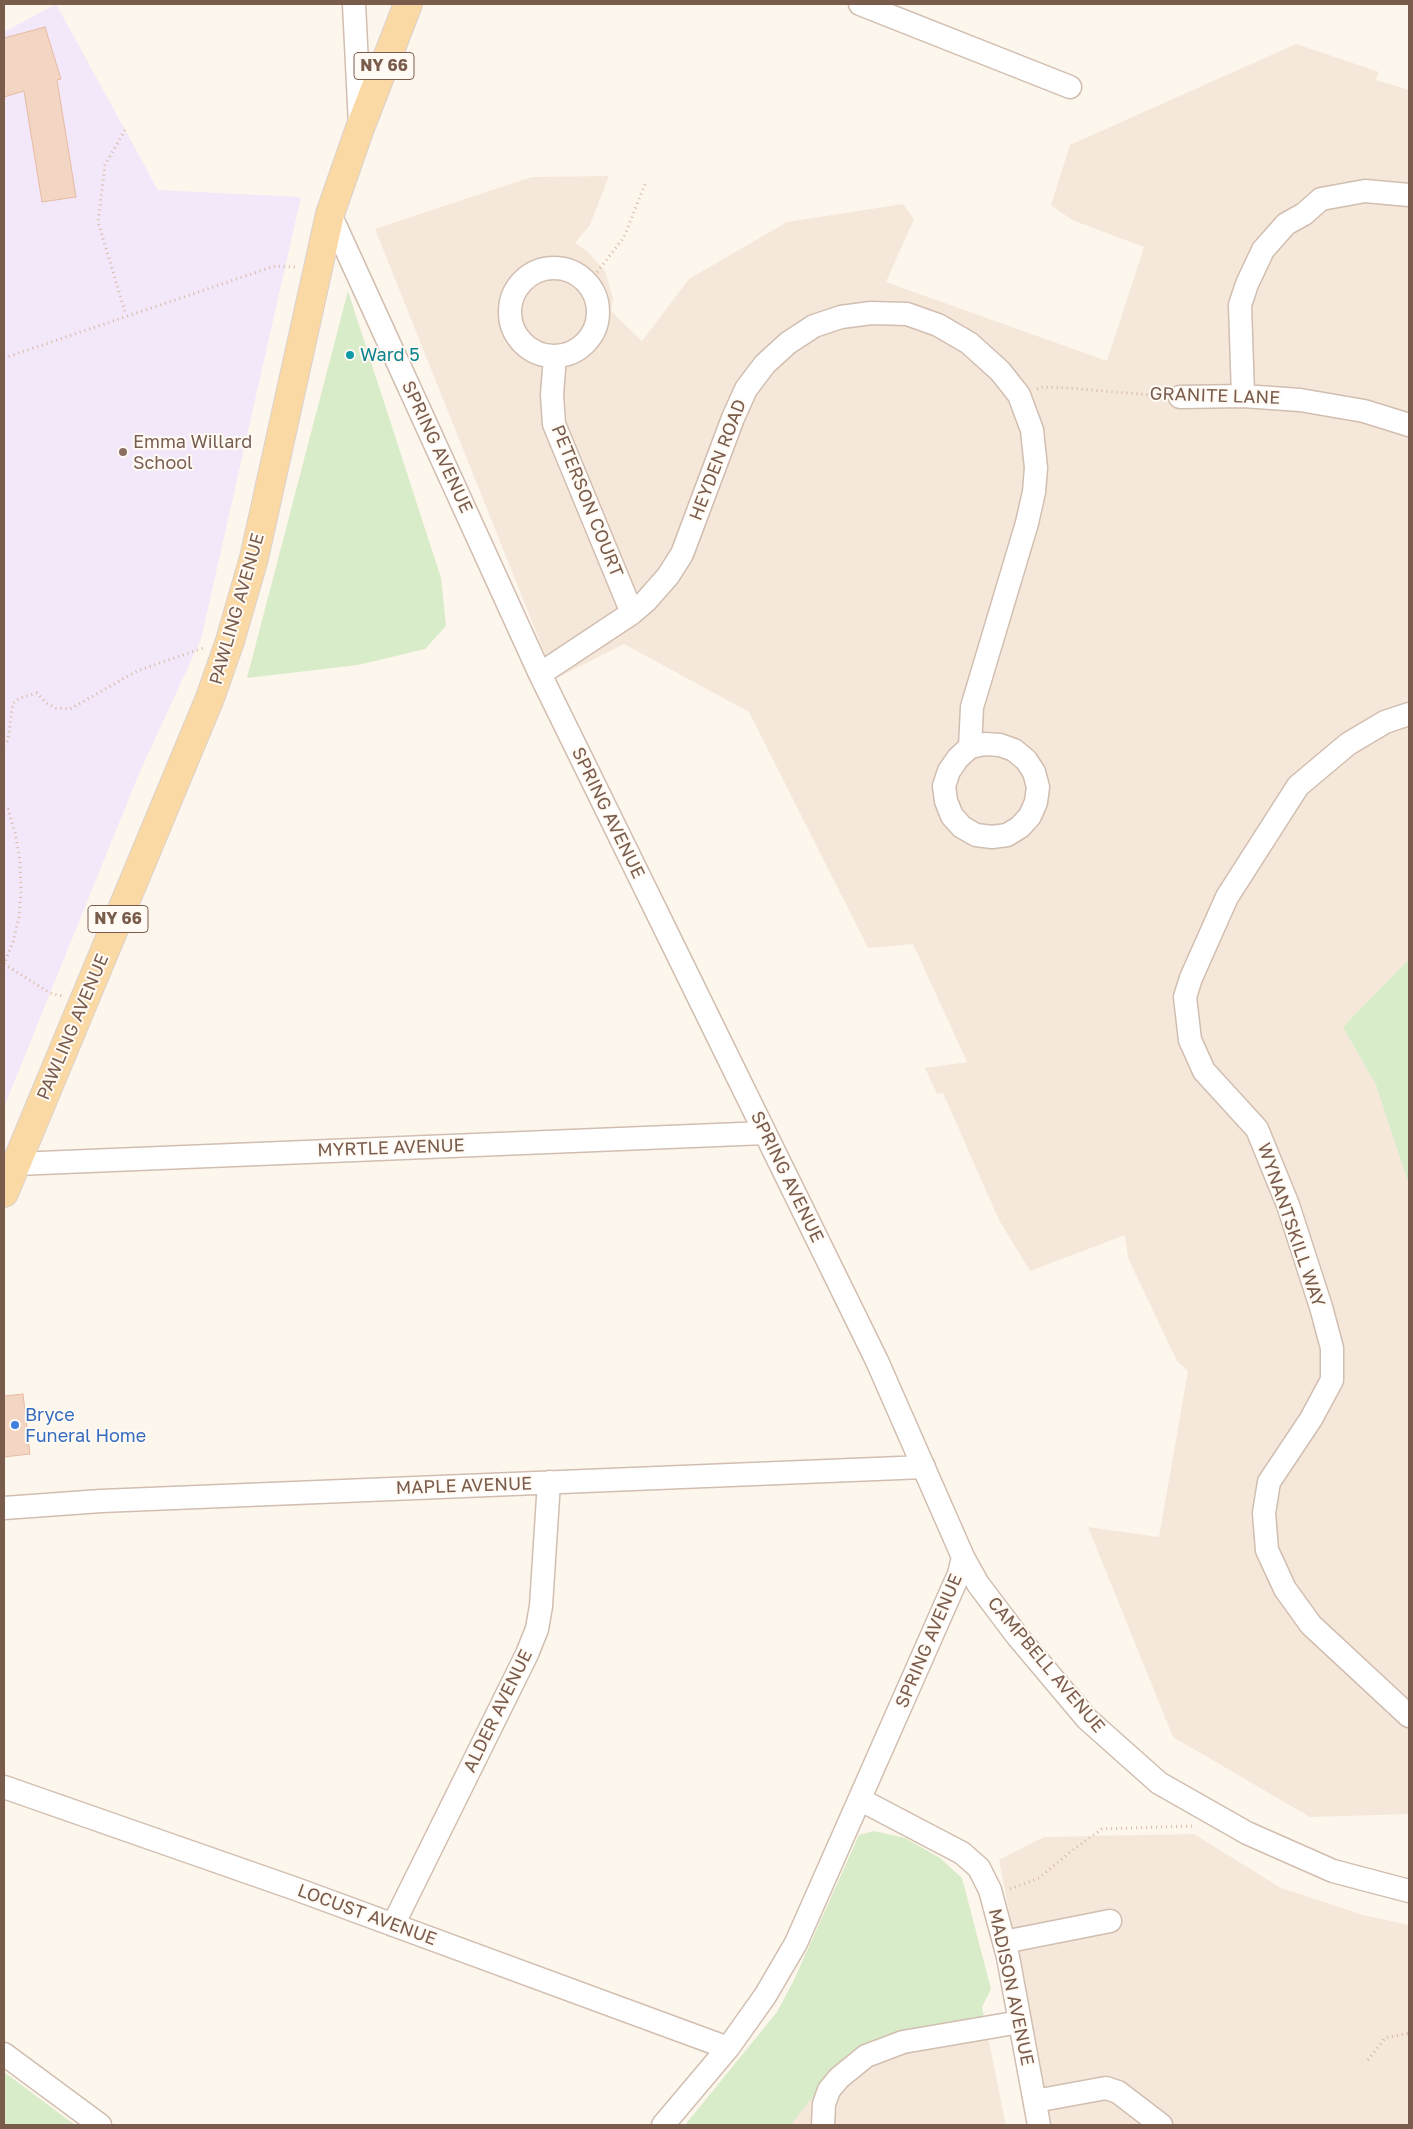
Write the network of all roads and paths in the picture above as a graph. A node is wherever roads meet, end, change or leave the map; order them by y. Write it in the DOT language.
graph roads {
  1 [pos="354,4"];
  2 [pos="408,4"];
  3 [pos="860,4"];
  4 [pos="885,8"];
  5 [pos="1070,87"];
  6 [pos="360,128"];
  7 [pos="125,130"];
  8 [pos="645,184"];
  9 [pos="1409,195"];
  10 [pos="330,214"];
  11 [pos="298,268"];
  12 [pos="588,284"];
  13 [pos="126,315"];
  14 [pos="555,356"];
  15 [pos="4,358"];
  16 [pos="1019,395"];
  17 [pos="1243,396"];
  18 [pos="1180,397"];
  19 [pos="1409,425"];
  20 [pos="632,613"];
  21 [pos="230,641"];
  22 [pos="540,674"];
  23 [pos="1409,714"];
  24 [pos="4,746"];
  25 [pos="970,746"];
  26 [pos="4,805"];
  27 [pos="4,964"];
  28 [pos="50,993"];
  29 [pos="765,1132"];
  30 [pos="16,1164"];
  31 [pos="4,1193"];
  32 [pos="924,1467"];
  33 [pos="549,1482"];
  34 [pos="4,1508"];
  35 [pos="963,1557"];
  36 [pos="1409,1716"];
  37 [pos="4,1787"];
  38 [pos="861,1800"];
  39 [pos="1193,1826"];
  40 [pos="1005,1891"];
  41 [pos="1409,1891"];
  42 [pos="1110,1921"];
  43 [pos="393,1925"];
  44 [pos="1004,1942"];
  45 [pos="1020,2022"];
  46 [pos="1409,2033"];
  47 [pos="728,2048"];
  48 [pos="4,2054"];
  49 [pos="1368,2060"];
  50 [pos="1035,2101"];
  51 [pos="100,2125"];
  52 [pos="663,2125"];
  53 [pos="823,2125"];
  54 [pos="1039,2125"];
  55 [pos="1161,2125"];
  1 -- 6 [label="street"];
  2 -- 6 [label="main road, PAWLING AVENUE / NY 66"];
  3 -- 4 [label="street"];
  4 -- 5 [label="street"];
  6 -- 10 [label="main road, PAWLING AVENUE / NY 66"];
  7 -- 13 [label="path"];
  8 -- 12 [label="path"];
  9 -- 17 [label="street"];
  10 -- 21 [label="main road, PAWLING AVENUE / NY 66"];
  10 -- 22 [label="street, SPRING AVENUE"];
  11 -- 13 [label="path"];
  12 -- 14 [label="street"];
  12 -- 14 [label="street"];
  13 -- 15 [label="path"];
  14 -- 20 [label="street, PETERSON COURT"];
  16 -- 18 [label="path, GRANITE LANE"];
  16 -- 20 [label="street, HEYDEN ROAD"];
  16 -- 25 [label="street, HEYDEN ROAD"];
  17 -- 18 [label="street, GRANITE LANE"];
  17 -- 19 [label="street, GRANITE LANE"];
  20 -- 22 [label="street, HEYDEN ROAD"];
  21 -- 24 [label="path"];
  21 -- 30 [label="main road, PAWLING AVENUE / NY 66"];
  22 -- 29 [label="street, SPRING AVENUE"];
  23 -- 36 [label="street, WYNANTSKILL WAY"];
  25 -- 25 [label="street"];
  26 -- 27 [label="path"];
  27 -- 28 [label="path"];
  29 -- 30 [label="street, MYRTLE AVENUE"];
  29 -- 32 [label="street, SPRING AVENUE"];
  30 -- 31 [label="main road, PAWLING AVENUE / NY 66"];
  32 -- 33 [label="street, MAPLE AVENUE"];
  32 -- 35 [label="street, SPRING AVENUE"];
  33 -- 34 [label="street, MAPLE AVENUE"];
  33 -- 43 [label="street, ALDER AVENUE"];
  35 -- 38 [label="street, SPRING AVENUE"];
  35 -- 41 [label="street, CAMPBELL AVENUE"];
  37 -- 43 [label="street, LOCUST AVENUE"];
  38 -- 44 [label="street, MADISON AVENUE"];
  38 -- 47 [label="street, SPRING AVENUE"];
  39 -- 40 [label="path"];
  42 -- 44 [label="street"];
  43 -- 47 [label="street, LOCUST AVENUE"];
  44 -- 45 [label="street, MADISON AVENUE"];
  45 -- 50 [label="street, MADISON AVENUE"];
  45 -- 53 [label="street"];
  46 -- 49 [label="path"];
  47 -- 52 [label="street, SPRING AVENUE"];
  48 -- 51 [label="street"];
  50 -- 54 [label="street, MADISON AVENUE"];
  50 -- 55 [label="street"];
}
